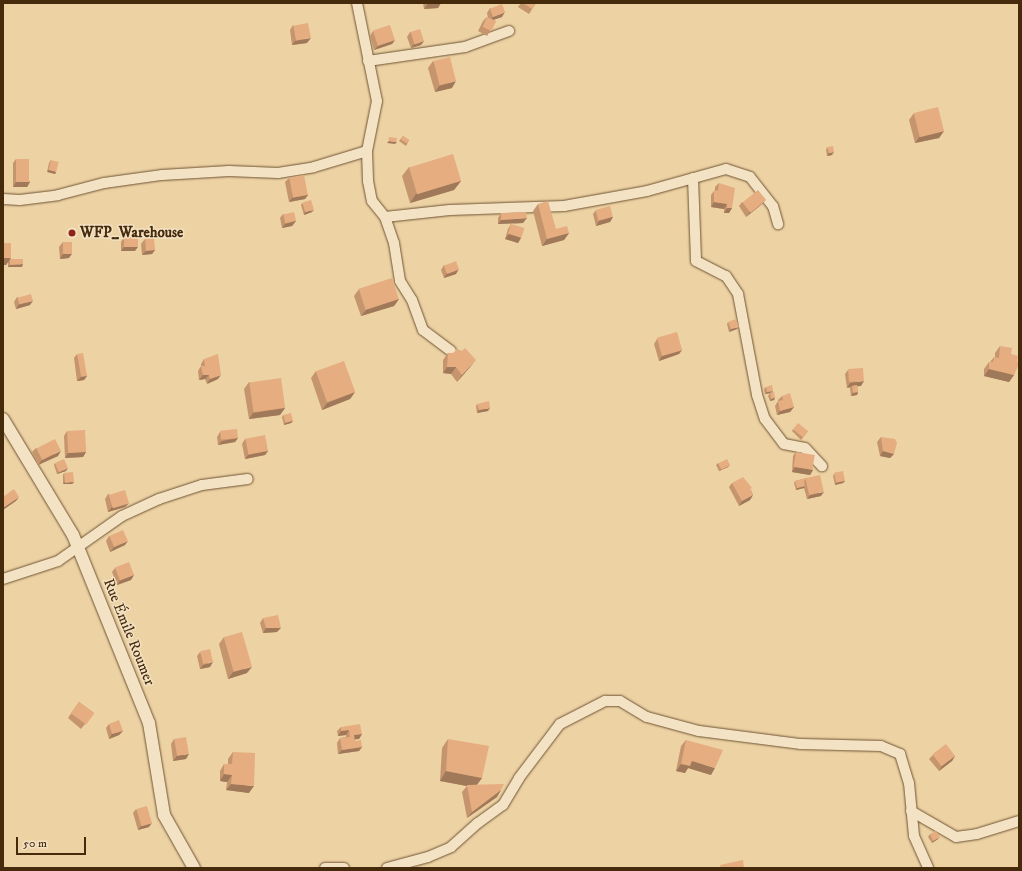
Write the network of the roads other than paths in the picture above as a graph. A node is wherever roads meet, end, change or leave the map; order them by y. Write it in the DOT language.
graph roads {
  1 [pos="357,3"];
  2 [pos="509,31"];
  3 [pos="368,61"];
  4 [pos="367,151"];
  5 [pos="693,178"];
  6 [pos="3,199"];
  7 [pos="385,217"];
  8 [pos="778,224"];
  9 [pos="451,351"];
  10 [pos="3,419"];
  11 [pos="822,466"];
  12 [pos="248,479"];
  13 [pos="78,548"];
  14 [pos="3,579"];
  15 [pos="911,811"];
  16 [pos="1019,822"];
  17 [pos="194,868"];
  18 [pos="325,868"];
  19 [pos="344,868"];
  20 [pos="387,868"];
  21 [pos="928,868"];
  1 -- 3 [label="street"];
  2 -- 3 [label="street"];
  3 -- 4 [label="street"];
  4 -- 6 [label="street"];
  4 -- 7 [label="street"];
  5 -- 7 [label="street"];
  5 -- 8 [label="street"];
  5 -- 11 [label="street"];
  7 -- 9 [label="street"];
  10 -- 13 [label="street, Rue Émile Roumer"];
  12 -- 13 [label="street"];
  13 -- 14 [label="street"];
  13 -- 17 [label="street, Rue Émile Roumer"];
  15 -- 16 [label="street"];
  15 -- 20 [label="street"];
  15 -- 21 [label="street"];
  18 -- 19 [label="street"];
}
